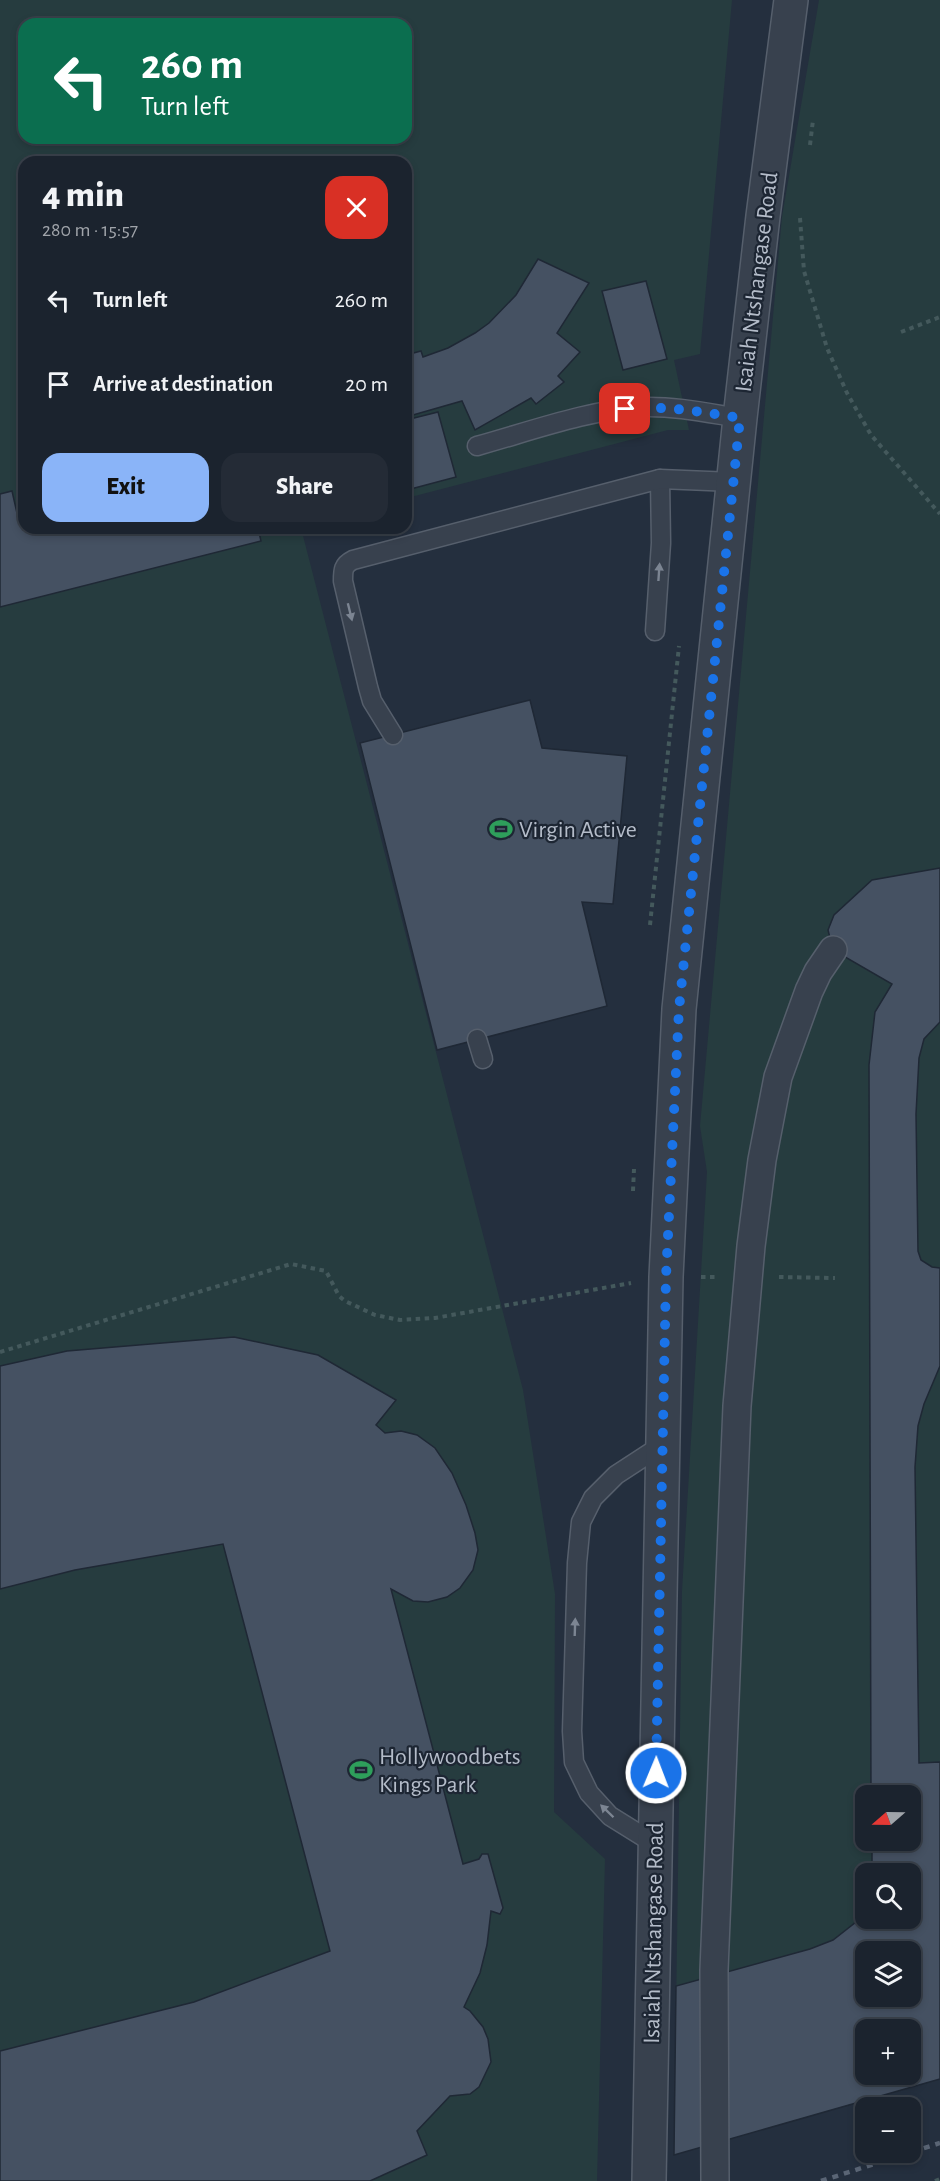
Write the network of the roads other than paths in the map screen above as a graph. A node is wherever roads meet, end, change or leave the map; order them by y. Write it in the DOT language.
graph roads {
  1 [pos="791,0"];
  2 [pos="740,418"];
  3 [pos="477,446"];
  4 [pos="660,479"];
  5 [pos="733,482"];
  6 [pos="655,631"];
  7 [pos="393,735"];
  8 [pos="833,950"];
  9 [pos="477,1039"];
  10 [pos="483,1059"];
  11 [pos="662,1445"];
  12 [pos="655,1844"];
  13 [pos="649,2181"];
  14 [pos="715,2181"];
  1 -- 2 [label="street, Isaiah Ntshangase Road"];
  2 -- 3 [label="lane"];
  2 -- 5 [label="street, Isaiah Ntshangase Road"];
  4 -- 5 [label="lane"];
  6 -- 4 [label="lane, one-way"];
  4 -- 7 [label="lane, one-way"];
  5 -- 11 [label="street, Isaiah Ntshangase Road"];
  8 -- 14 [label="street"];
  9 -- 10 [label="lane"];
  11 -- 12 [label="street, Isaiah Ntshangase Road"];
  12 -- 11 [label="lane, one-way"];
  12 -- 13 [label="street, Isaiah Ntshangase Road"];
}
